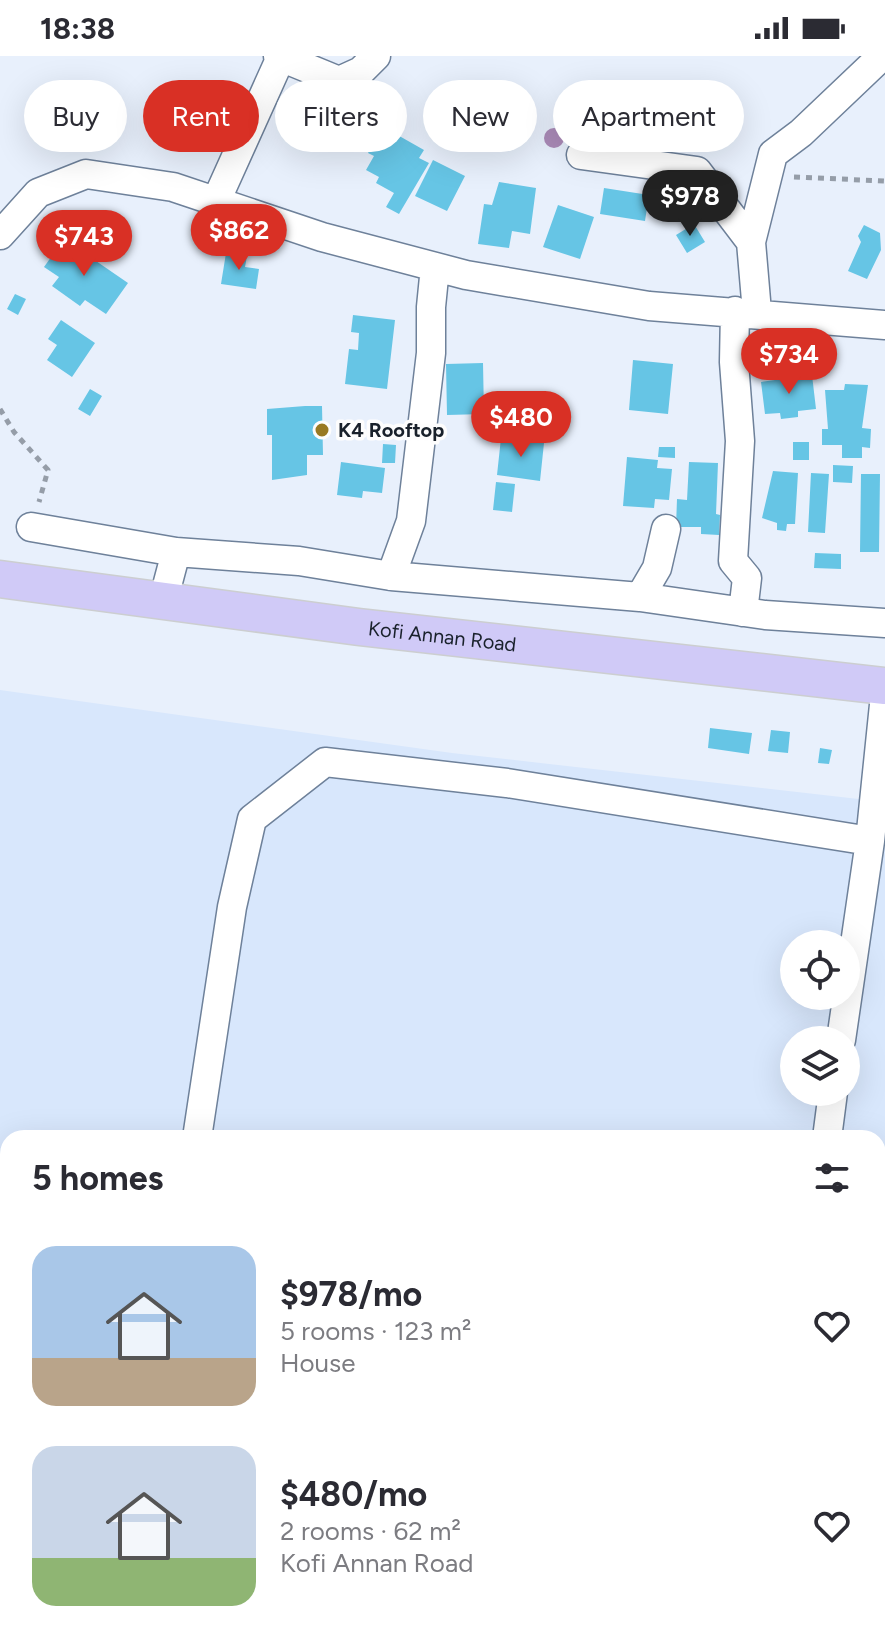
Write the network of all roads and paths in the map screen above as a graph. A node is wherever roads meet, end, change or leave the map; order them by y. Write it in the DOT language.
graph roads {
  1 [pos="376,56"];
  2 [pos="882,56"];
  3 [pos="280,57"];
  4 [pos="581,155"];
  5 [pos="769,176"];
  6 [pos="885,181"];
  7 [pos="217,199"];
  8 [pos="0,235"];
  9 [pos="751,242"];
  10 [pos="435,267"];
  11 [pos="746,312"];
  12 [pos="885,325"];
  13 [pos="0,409"];
  14 [pos="31,527"];
  15 [pos="666,529"];
  16 [pos="176,552"];
  17 [pos="391,576"];
  18 [pos="0,579"];
  19 [pos="640,597"];
  20 [pos="163,601"];
  21 [pos="743,612"];
  22 [pos="885,623"];
  23 [pos="885,686"];
  24 [pos="885,695"];
  25 [pos="870,841"];
  26 [pos="843,1026"];
  27 [pos="831,1106"];
  28 [pos="198,1130"];
  29 [pos="828,1130"];
  1 -- 3 [label="street"];
  2 -- 5 [label="street"];
  3 -- 7 [label="street"];
  4 -- 9 [label="street"];
  5 -- 6 [label="path"];
  5 -- 9 [label="street"];
  7 -- 8 [label="street"];
  7 -- 10 [label="street"];
  9 -- 11 [label="street"];
  10 -- 11 [label="street"];
  10 -- 17 [label="street"];
  11 -- 12 [label="street"];
  11 -- 21 [label="street"];
  13 -- 14 [label="path"];
  14 -- 16 [label="street"];
  15 -- 19 [label="street"];
  16 -- 17 [label="street"];
  16 -- 20 [label="street"];
  17 -- 19 [label="street"];
  18 -- 20 [label="main road, Kofi Annan Road"];
  19 -- 21 [label="street"];
  20 -- 23 [label="main road, Kofi Annan Road"];
  21 -- 22 [label="street"];
  24 -- 25 [label="street"];
  25 -- 26 [label="street"];
  25 -- 28 [label="street"];
  27 -- 29 [label="street"];
}
